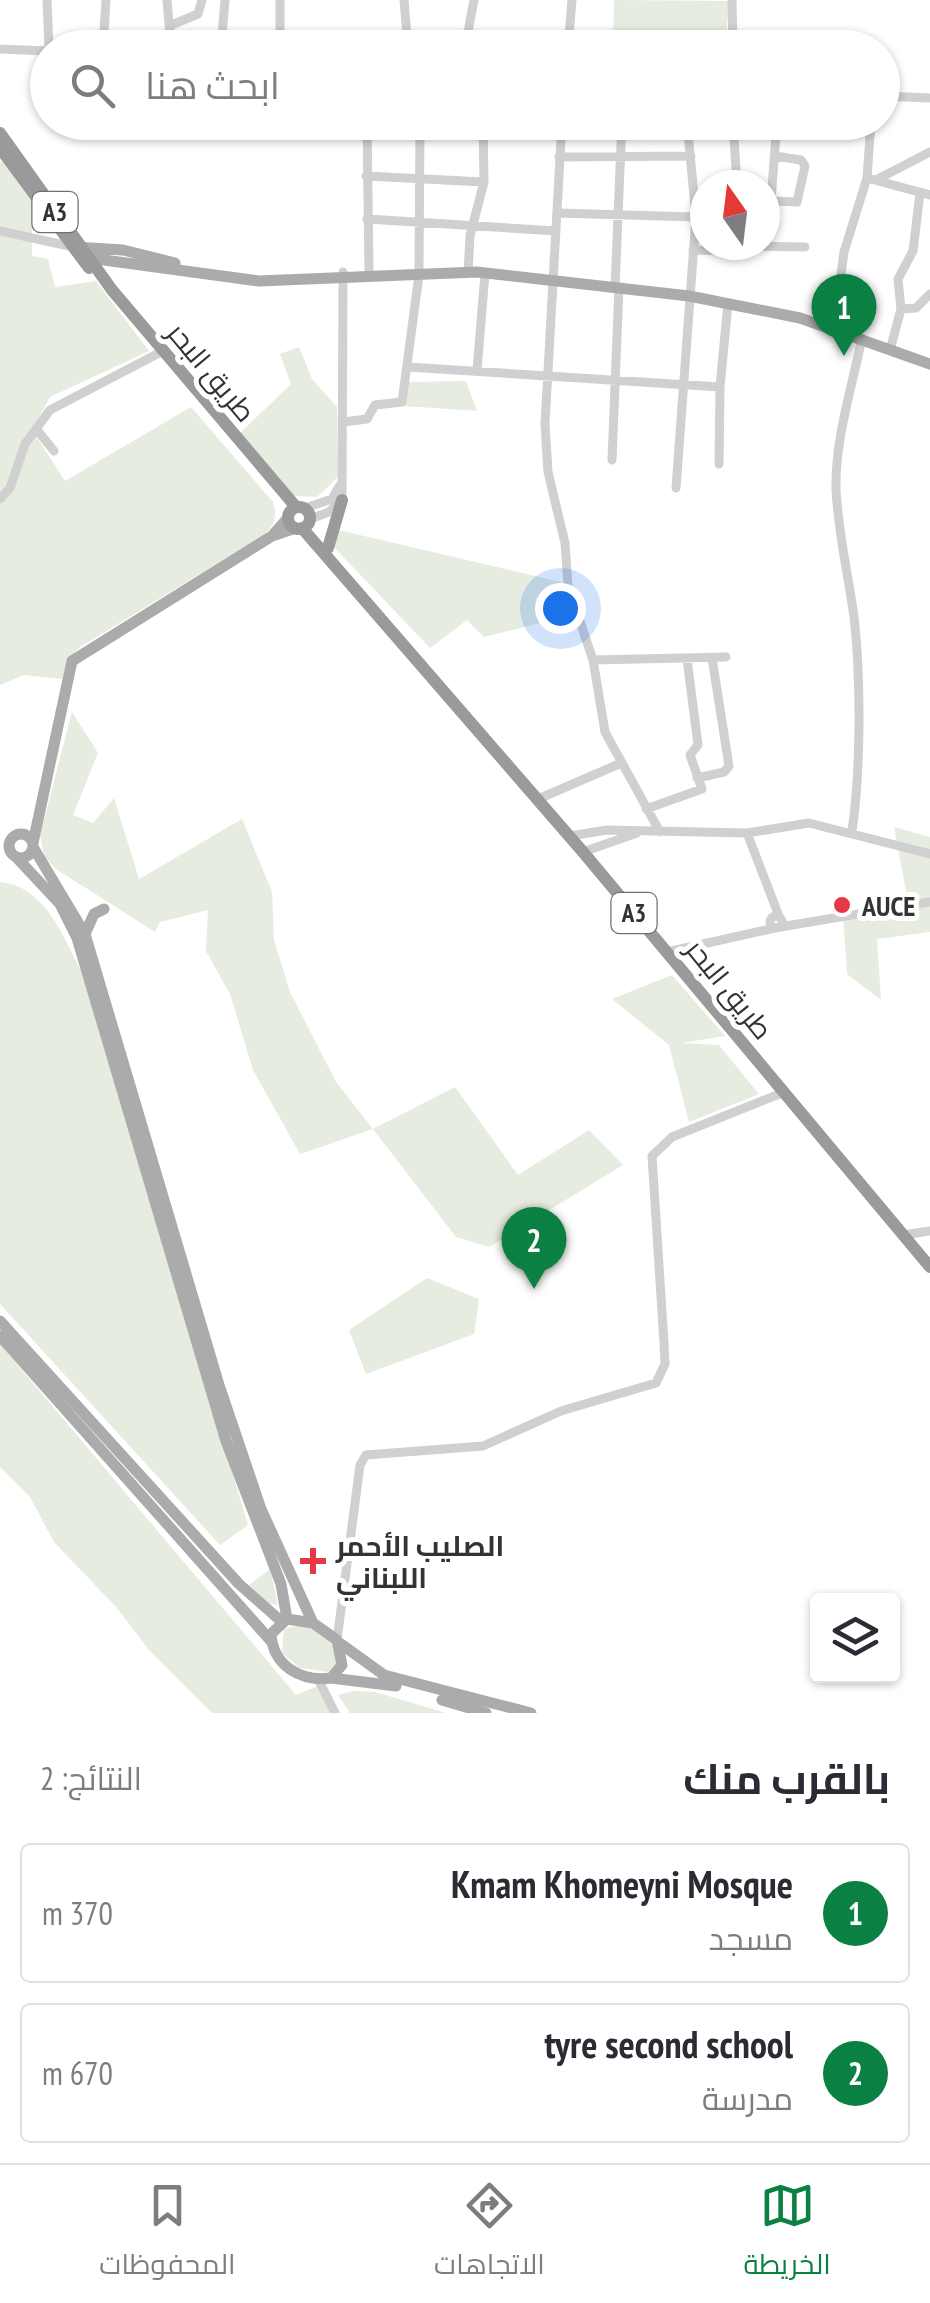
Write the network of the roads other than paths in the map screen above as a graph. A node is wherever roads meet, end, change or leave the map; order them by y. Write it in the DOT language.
graph roads {
  1 [pos="47,0"];
  2 [pos="106,0"];
  3 [pos="167,0"];
  4 [pos="202,0"];
  5 [pos="224,0"];
  6 [pos="280,0"];
  7 [pos="404,0"];
  8 [pos="474,0"];
  9 [pos="572,0"];
  10 [pos="732,0"];
  11 [pos="170,26"];
  12 [pos="48,30"];
  13 [pos="104,30"];
  14 [pos="170,30"];
  15 [pos="222,30"];
  16 [pos="280,30"];
  17 [pos="406,30"];
  18 [pos="468,30"];
  19 [pos="570,30"];
  20 [pos="733,30"];
  21 [pos="0,49"];
  22 [pos="30,49"];
  23 [pos="900,97"];
  24 [pos="930,98"];
  25 [pos="0,133"];
  26 [pos="367,140"];
  27 [pos="420,140"];
  28 [pos="483,140"];
  29 [pos="561,140"];
  30 [pos="621,140"];
  31 [pos="690,140"];
  32 [pos="734,140"];
  33 [pos="776,140"];
  34 [pos="871,140"];
  35 [pos="0,148"];
  36 [pos="930,152"];
  37 [pos="560,156"];
  38 [pos="691,156"];
  39 [pos="775,156"];
  40 [pos="620,159"];
  41 [pos="692,170"];
  42 [pos="736,170"];
  43 [pos="773,170"];
  44 [pos="366,176"];
  45 [pos="421,178"];
  46 [pos="871,179"];
  47 [pos="484,182"];
  48 [pos="925,194"];
  49 [pos="780,201"];
  50 [pos="557,213"];
  51 [pos="618,216"];
  52 [pos="690,217"];
  53 [pos="367,219"];
  54 [pos="420,220"];
  55 [pos="474,224"];
  56 [pos="556,231"];
  57 [pos="0,232"];
  58 [pos="780,246"];
  59 [pos="806,246"];
  60 [pos="79,252"];
  61 [pos="692,260"];
  62 [pos="368,271"];
  63 [pos="419,272"];
  64 [pos="475,272"];
  65 [pos="343,275"];
  66 [pos="554,280"];
  67 [pos="617,287"];
  68 [pos="930,294"];
  69 [pos="689,296"];
  70 [pos="728,303"];
  71 [pos="902,309"];
  72 [pos="834,328"];
  73 [pos="862,338"];
  74 [pos="890,350"];
  75 [pos="162,352"];
  76 [pos="930,364"];
  77 [pos="408,367"];
  78 [pos="477,370"];
  79 [pos="547,378"];
  80 [pos="616,382"];
  81 [pos="686,384"];
  82 [pos="720,387"];
  83 [pos="344,422"];
  84 [pos="38,431"];
  85 [pos="54,451"];
  86 [pos="612,460"];
  87 [pos="718,464"];
  88 [pos="341,482"];
  89 [pos="676,488"];
  90 [pos="0,499"];
  91 [pos="342,500"];
  92 [pos="299,519"];
  93 [pos="328,548"];
  94 [pos="334,562"];
  95 [pos="712,658"];
  96 [pos="726,658"];
  97 [pos="687,659"];
  98 [pos="593,660"];
  99 [pos="619,764"];
  100 [pos="697,778"];
  101 [pos="538,799"];
  102 [pos="37,807"];
  103 [pos="646,809"];
  104 [pos="642,830"];
  105 [pos="852,831"];
  106 [pos="660,832"];
  107 [pos="747,833"];
  108 [pos="570,836"];
  109 [pos="8,840"];
  110 [pos="33,845"];
  111 [pos="584,852"];
  112 [pos="930,854"];
  113 [pos="16,858"];
  114 [pos="0,864"];
  115 [pos="930,902"];
  116 [pos="104,909"];
  117 [pos="776,921"];
  118 [pos="85,934"];
  119 [pos="667,952"];
  120 [pos="89,960"];
  121 [pos="782,1093"];
  122 [pos="930,1231"];
  123 [pos="903,1235"];
  124 [pos="930,1267"];
  125 [pos="0,1321"];
  126 [pos="0,1336"];
  127 [pos="276,1560"];
  128 [pos="340,1607"];
  129 [pos="284,1620"];
  130 [pos="318,1625"];
  131 [pos="271,1640"];
  132 [pos="338,1641"];
  133 [pos="325,1678"];
  134 [pos="335,1713"];
  135 [pos="486,1713"];
  136 [pos="531,1713"];
  1 -- 12 [label="street"];
  2 -- 13 [label="street"];
  3 -- 11 [label="street"];
  4 -- 11 [label="street"];
  5 -- 15 [label="street"];
  6 -- 16 [label="street"];
  7 -- 17 [label="street"];
  8 -- 18 [label="street"];
  9 -- 19 [label="street"];
  10 -- 20 [label="street"];
  11 -- 14 [label="street"];
  21 -- 22 [label="street"];
  23 -- 24 [label="street"];
  25 -- 60 [label="highway, طريق البحر / A3"];
  26 -- 44 [label="street"];
  27 -- 45 [label="street"];
  28 -- 47 [label="street"];
  29 -- 37 [label="street"];
  30 -- 40 [label="street"];
  31 -- 38 [label="street"];
  32 -- 42 [label="street"];
  33 -- 39 [label="street"];
  34 -- 46 [label="street"];
  35 -- 60 [label="highway, طريق البحر / A3"];
  36 -- 46 [label="street"];
  37 -- 40 [label="street"];
  37 -- 50 [label="street"];
  38 -- 40 [label="street"];
  38 -- 41 [label="street"];
  39 -- 43 [label="street"];
  39 -- 49 [label="street"];
  40 -- 51 [label="street"];
  44 -- 45 [label="street"];
  44 -- 53 [label="street"];
  45 -- 47 [label="street"];
  45 -- 54 [label="street"];
  46 -- 48 [label="street"];
  46 -- 72 [label="street"];
  47 -- 55 [label="street"];
  48 -- 71 [label="street"];
  50 -- 51 [label="street"];
  50 -- 56 [label="street"];
  51 -- 52 [label="street"];
  51 -- 67 [label="street"];
  53 -- 54 [label="street"];
  53 -- 62 [label="street"];
  54 -- 55 [label="street"];
  54 -- 63 [label="street"];
  55 -- 56 [label="street"];
  55 -- 64 [label="street"];
  56 -- 66 [label="street"];
  57 -- 60 [label="street"];
  58 -- 59 [label="street"];
  60 -- 65 [label="main road"];
  60 -- 75 [label="highway, طريق البحر / A3"];
  61 -- 69 [label="street"];
  62 -- 63 [label="main road"];
  62 -- 65 [label="main road"];
  63 -- 64 [label="main road"];
  63 -- 65 [label="main road"];
  63 -- 77 [label="street"];
  64 -- 66 [label="main road"];
  64 -- 78 [label="street"];
  65 -- 83 [label="street"];
  66 -- 67 [label="main road"];
  66 -- 79 [label="street"];
  67 -- 69 [label="main road"];
  67 -- 80 [label="street"];
  68 -- 71 [label="street"];
  69 -- 70 [label="main road"];
  69 -- 81 [label="street"];
  70 -- 72 [label="main road"];
  70 -- 82 [label="street"];
  71 -- 74 [label="street"];
  72 -- 73 [label="main road"];
  73 -- 74 [label="main road"];
  73 -- 105 [label="street"];
  74 -- 76 [label="main road"];
  75 -- 84 [label="street"];
  75 -- 92 [label="highway, طريق البحر / A3"];
  77 -- 78 [label="street"];
  77 -- 83 [label="street"];
  78 -- 79 [label="street"];
  79 -- 80 [label="street"];
  79 -- 98 [label="street"];
  80 -- 81 [label="street"];
  80 -- 86 [label="street"];
  81 -- 82 [label="street"];
  81 -- 89 [label="street"];
  82 -- 87 [label="street"];
  83 -- 88 [label="street"];
  84 -- 85 [label="street"];
  84 -- 90 [label="street"];
  88 -- 91 [label="street"];
  88 -- 92 [label="street"];
  91 -- 92 [label="street"];
  91 -- 93 [label="highway"];
  92 -- 93 [label="highway, طريق البحر / A3"];
  92 -- 94 [label="highway, طريق البحر / A3"];
  92 -- 102 [label="main road"];
  93 -- 94 [label="highway, طريق البحر / A3"];
  94 -- 101 [label="highway, طريق البحر / A3"];
  95 -- 96 [label="street"];
  95 -- 97 [label="street"];
  95 -- 100 [label="street"];
  97 -- 98 [label="street"];
  97 -- 100 [label="street"];
  98 -- 99 [label="street"];
  99 -- 101 [label="street"];
  99 -- 103 [label="street"];
  100 -- 103 [label="street"];
  101 -- 108 [label="highway, طريق البحر / A3"];
  102 -- 109 [label="main road"];
  102 -- 110 [label="main road"];
  103 -- 106 [label="street"];
  104 -- 106 [label="street"];
  104 -- 108 [label="street"];
  104 -- 111 [label="street"];
  105 -- 107 [label="street"];
  105 -- 112 [label="street"];
  106 -- 107 [label="street"];
  107 -- 117 [label="street"];
  108 -- 111 [label="highway, طريق البحر / A3"];
  109 -- 110 [label="main road"];
  109 -- 113 [label="main road"];
  110 -- 113 [label="main road"];
  110 -- 118 [label="main road"];
  111 -- 119 [label="highway, طريق البحر / A3"];
  113 -- 114 [label="main road"];
  113 -- 120 [label="main road"];
  115 -- 117 [label="street"];
  116 -- 118 [label="main road"];
  117 -- 119 [label="street"];
  118 -- 120 [label="main road"];
  119 -- 121 [label="highway, طريق البحر / A3"];
  120 -- 127 [label="main road"];
  121 -- 123 [label="highway, طريق البحر / A3"];
  121 -- 128 [label="street"];
  122 -- 123 [label="street"];
  123 -- 124 [label="highway, طريق البحر / A3"];
  125 -- 129 [label="main road"];
  126 -- 131 [label="main road"];
  127 -- 129 [label="main road"];
  127 -- 130 [label="main road"];
  128 -- 130 [label="street"];
  128 -- 132 [label="street"];
  129 -- 130 [label="main road"];
  129 -- 131 [label="main road"];
  130 -- 132 [label="main road"];
  131 -- 133 [label="main road"];
  132 -- 133 [label="main road"];
  132 -- 136 [label="main road"];
  133 -- 134 [label="street"];
  133 -- 135 [label="main road"];
}
